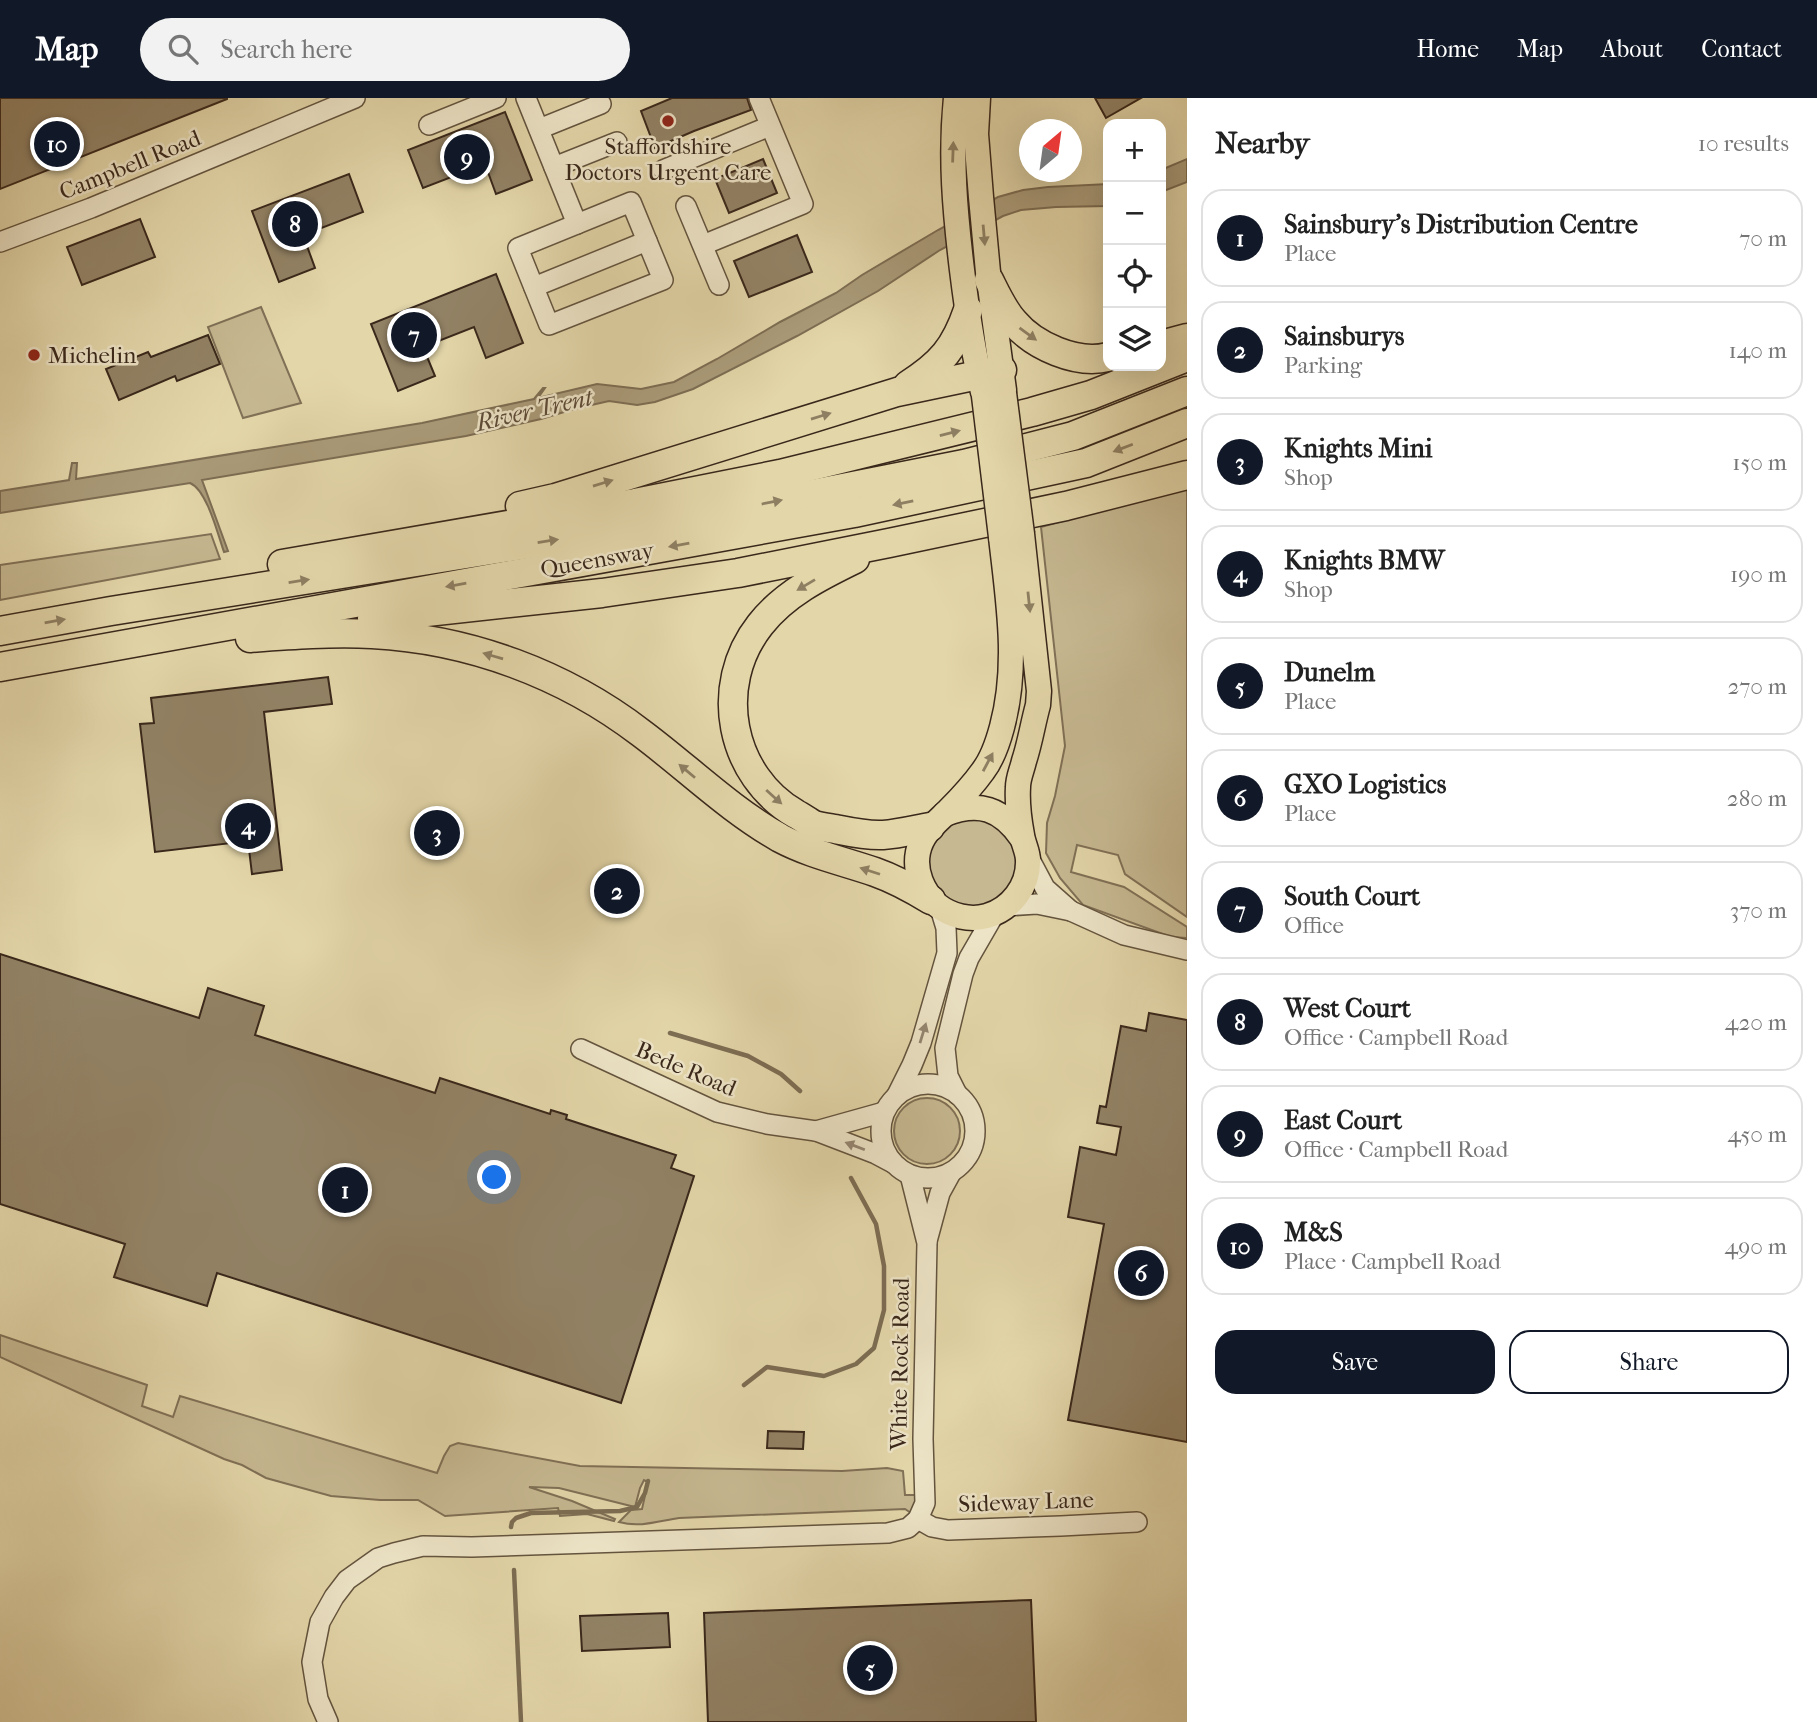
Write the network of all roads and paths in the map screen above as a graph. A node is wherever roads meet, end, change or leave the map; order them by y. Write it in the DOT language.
graph roads {
  1 [pos="355,98"];
  2 [pos="496,98"];
  3 [pos="526,98"];
  4 [pos="759,98"];
  5 [pos="956,98"];
  6 [pos="978,98"];
  7 [pos="601,104"];
  8 [pos="429,125"];
  9 [pos="771,126"];
  10 [pos="539,129"];
  11 [pos="617,142"];
  12 [pos="554,167"];
  13 [pos="663,170"];
  14 [pos="686,205"];
  15 [pos="577,224"];
  16 [pos="647,241"];
  17 [pos="0,242"];
  18 [pos="703,246"];
  19 [pos="980,278"];
  20 [pos="719,285"];
  21 [pos="534,287"];
  22 [pos="968,310"];
  23 [pos="1187,338"];
  24 [pos="1166,344"];
  25 [pos="1187,358"];
  26 [pos="1103,359"];
  27 [pos="992,384"];
  28 [pos="1187,391"];
  29 [pos="897,392"];
  30 [pos="1187,424"];
  31 [pos="1187,475"];
  32 [pos="1011,535"];
  33 [pos="889,543"];
  34 [pos="282,564"];
  35 [pos="111,611"];
  36 [pos="0,631"];
  37 [pos="104,649"];
  38 [pos="0,667"];
  39 [pos="937,821"];
  40 [pos="1025,847"];
  41 [pos="936,904"];
  42 [pos="1001,910"];
  43 [pos="1071,911"];
  44 [pos="1187,950"];
  45 [pos="581,1049"];
  46 [pos="957,1094"];
  47 [pos="896,1096"];
  48 [pos="884,1112"];
  49 [pos="816,1132"];
  50 [pos="893,1163"];
  51 [pos="951,1173"];
  52 [pos="909,1175"];
  53 [pos="927,1243"];
  54 [pos="918,1519"];
  55 [pos="1137,1522"];
  56 [pos="328,1722"];
  1 -- 17 [label="street, Campbell Road"];
  2 -- 8 [label="street"];
  3 -- 10 [label="street"];
  4 -- 9 [label="street"];
  19 -- 5 [label="main road, one-way"];
  6 -- 19 [label="main road, one-way"];
  7 -- 10 [label="street"];
  9 -- 13 [label="street"];
  9 -- 18 [label="street"];
  10 -- 12 [label="street"];
  11 -- 12 [label="street"];
  12 -- 15 [label="street"];
  14 -- 18 [label="street"];
  15 -- 16 [label="street"];
  15 -- 21 [label="street"];
  16 -- 21 [label="street"];
  16 -- 21 [label="street"];
  18 -- 20 [label="street"];
  19 -- 22 [label="main road"];
  19 -- 26 [label="highway, one-way"];
  19 -- 27 [label="main road"];
  22 -- 27 [label="main road"];
  22 -- 29 [label="highway"];
  23 -- 24 [label="highway"];
  34 -- 25 [label="highway, one-way"];
  27 -- 29 [label="highway"];
  27 -- 32 [label="main road, bridge"];
  35 -- 28 [label="highway, Queensway, one-way"];
  34 -- 29 [label="highway, one-way"];
  30 -- 37 [label="highway, Queensway, one-way"];
  31 -- 33 [label="highway"];
  39 -- 32 [label="main road, one-way"];
  32 -- 40 [label="main road, one-way"];
  33 -- 37 [label="highway"];
  33 -- 39 [label="highway, one-way"];
  34 -- 35 [label="highway"];
  36 -- 35 [label="highway, Queensway, one-way"];
  37 -- 38 [label="highway, Queensway"];
  41 -- 37 [label="highway, one-way"];
  39 -- 40 [label="main road"];
  39 -- 41 [label="main road"];
  40 -- 42 [label="main road"];
  40 -- 43 [label="street"];
  41 -- 42 [label="main road"];
  47 -- 41 [label="street, one-way"];
  42 -- 43 [label="street"];
  42 -- 46 [label="street"];
  43 -- 44 [label="street"];
  45 -- 49 [label="street, Bede Road"];
  46 -- 47 [label="street"];
  46 -- 51 [label="street"];
  47 -- 48 [label="street"];
  48 -- 49 [label="street, Bede Road"];
  48 -- 50 [label="street"];
  50 -- 49 [label="street, Bede Road, one-way"];
  50 -- 52 [label="street"];
  51 -- 52 [label="street"];
  51 -- 53 [label="street, White Rock Road"];
  52 -- 53 [label="street, White Rock Road"];
  53 -- 54 [label="street, White Rock Road"];
  54 -- 55 [label="street, Sideway Lane"];
  54 -- 56 [label="street"];
}
